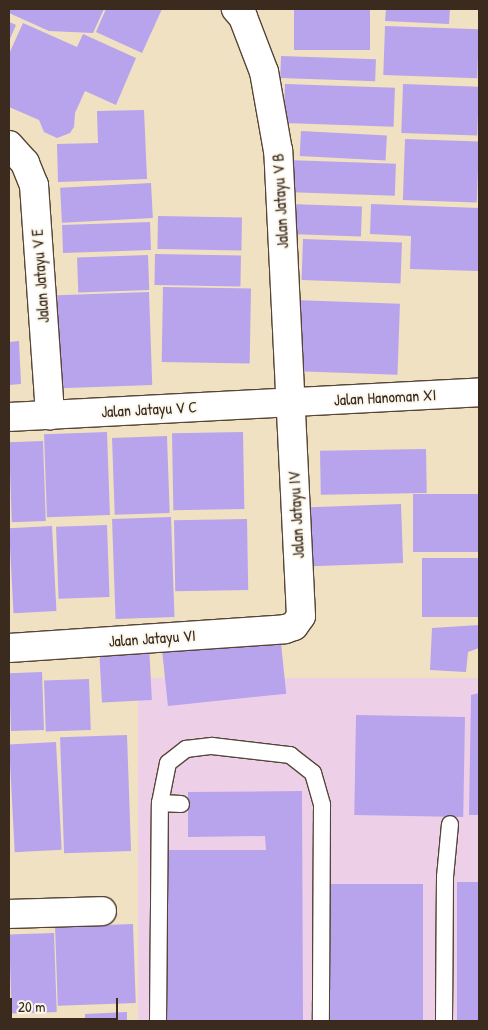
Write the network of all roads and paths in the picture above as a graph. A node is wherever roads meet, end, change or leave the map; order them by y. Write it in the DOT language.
graph roads {
  1 [pos="236,9"];
  2 [pos="9,145"];
  3 [pos="479,392"];
  4 [pos="290,401"];
  5 [pos="50,415"];
  6 [pos="9,417"];
  7 [pos="294,626"];
  8 [pos="9,648"];
  9 [pos="160,803"];
  10 [pos="181,804"];
  11 [pos="450,824"];
  12 [pos="102,911"];
  13 [pos="9,914"];
  14 [pos="158,1021"];
  15 [pos="321,1021"];
  16 [pos="444,1021"];
  1 -- 4 [label="street, Jalan Jatayu V B"];
  2 -- 5 [label="street, Jalan Jatayu V E"];
  3 -- 4 [label="street, Jalan Hanoman XI"];
  4 -- 5 [label="street, Jalan Jatayu V C"];
  4 -- 7 [label="street, Jalan Jatayu IV"];
  5 -- 6 [label="street, Jalan Jatayu V C"];
  7 -- 8 [label="street, Jalan Jatayu VI"];
  9 -- 10 [label="lane"];
  9 -- 14 [label="lane"];
  9 -- 15 [label="lane"];
  11 -- 16 [label="lane"];
  12 -- 13 [label="street"];
}
